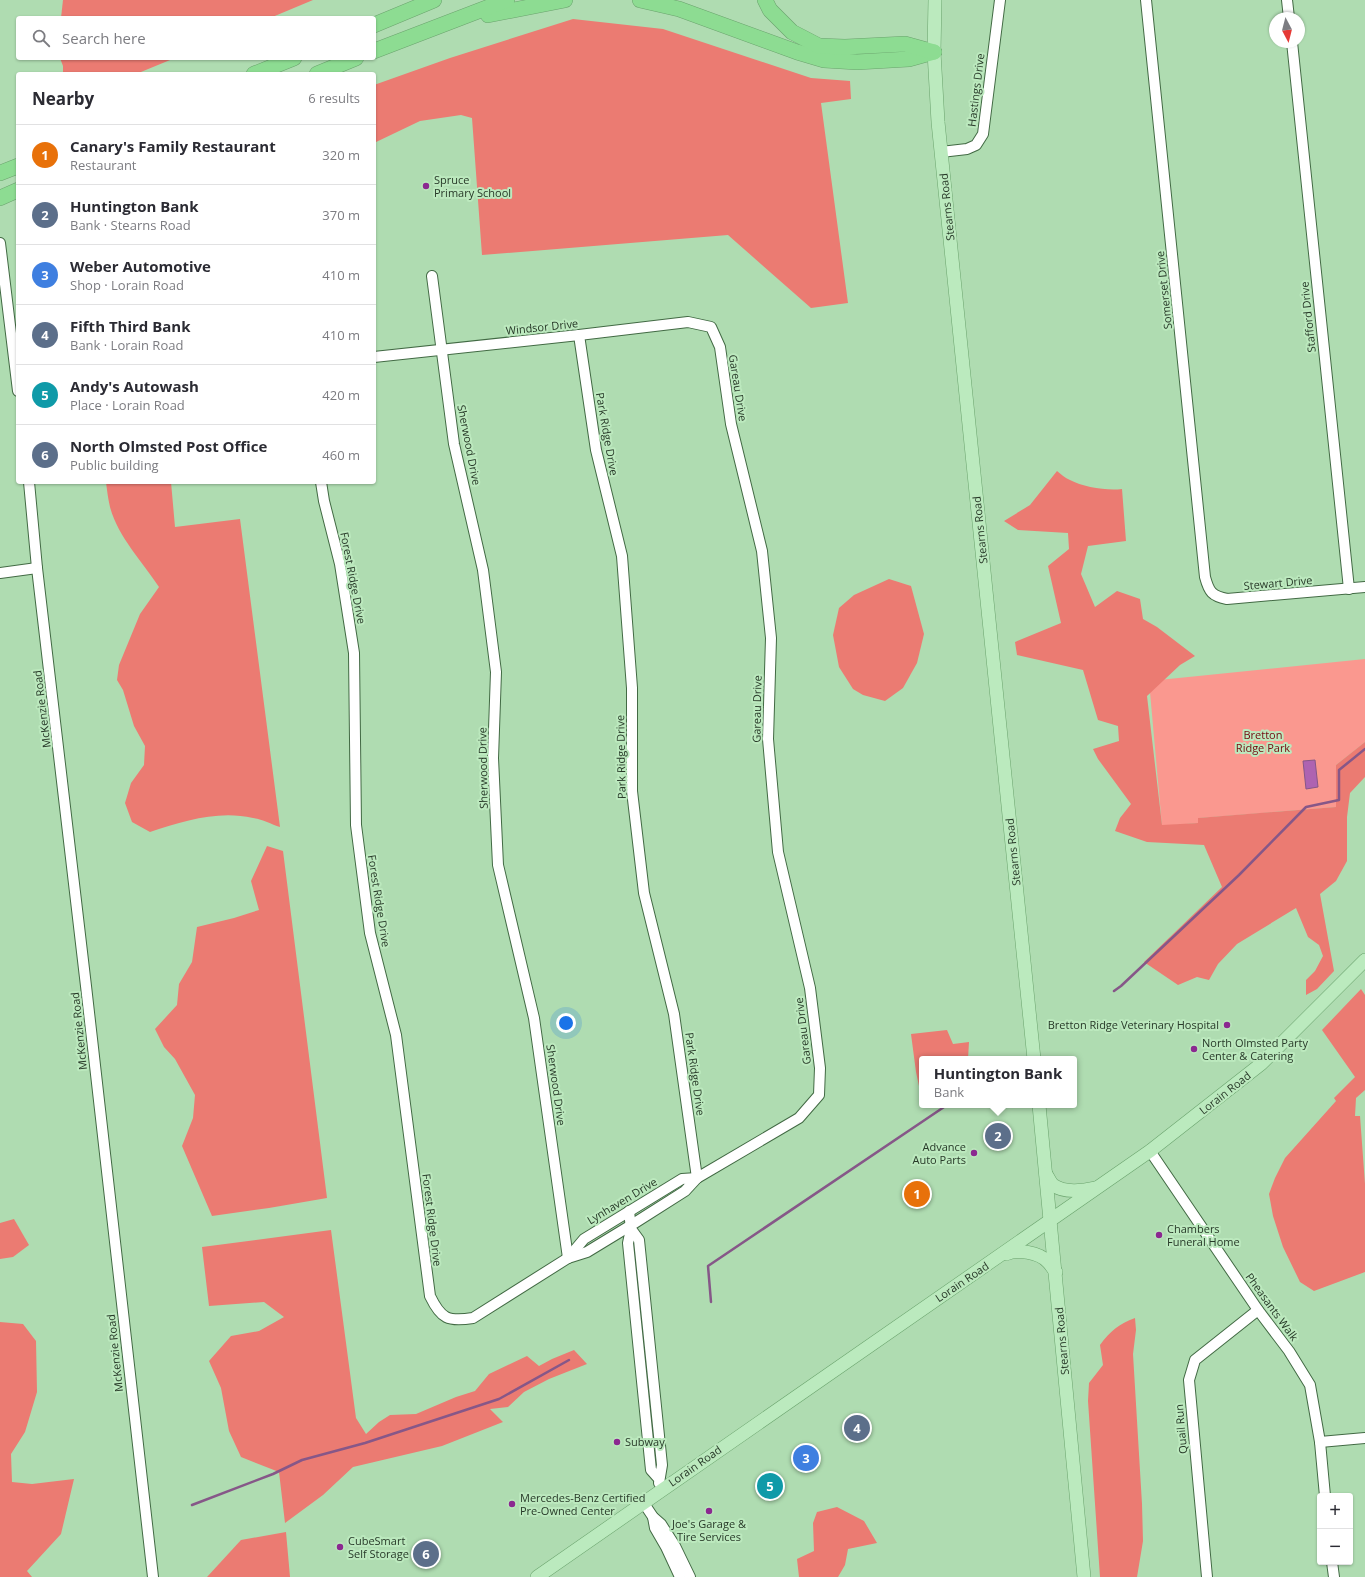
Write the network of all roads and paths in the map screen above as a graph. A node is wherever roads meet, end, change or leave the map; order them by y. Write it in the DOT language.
graph roads {
  1 [pos="434,0"];
  2 [pos="507,0"];
  3 [pos="566,0"];
  4 [pos="640,0"];
  5 [pos="765,0"];
  6 [pos="934,0"];
  7 [pos="1000,0"];
  8 [pos="1146,0"];
  9 [pos="1287,0"];
  10 [pos="1288,12"];
  11 [pos="376,24"];
  12 [pos="438,26"];
  13 [pos="1293,48"];
  14 [pos="376,50"];
  15 [pos="934,52"];
  16 [pos="289,60"];
  17 [pos="351,60"];
  18 [pos="259,72"];
  19 [pos="322,72"];
  20 [pos="941,152"];
  21 [pos="16,191"];
  22 [pos="0,198"];
  23 [pos="0,243"];
  24 [pos="432,276"];
  25 [pos="711,327"];
  26 [pos="580,335"];
  27 [pos="441,349"];
  28 [pos="376,357"];
  29 [pos="16,374"];
  30 [pos="29,484"];
  31 [pos="321,484"];
  32 [pos="37,568"];
  33 [pos="0,573"];
  34 [pos="1205,577"];
  35 [pos="1365,587"];
  36 [pos="1349,589"];
  37 [pos="1365,960"];
  38 [pos="1034,1056"];
  39 [pos="819,1095"];
  40 [pos="1039,1108"];
  41 [pos="1150,1151"];
  42 [pos="1046,1174"];
  43 [pos="697,1178"];
  44 [pos="1101,1186"];
  45 [pos="629,1211"];
  46 [pos="1051,1222"];
  47 [pos="631,1227"];
  48 [pos="1000,1256"];
  49 [pos="568,1258"];
  50 [pos="1056,1272"];
  51 [pos="1258,1310"];
  52 [pos="444,1317"];
  53 [pos="1365,1438"];
  54 [pos="1320,1442"];
  55 [pos="659,1485"];
  56 [pos="1325,1493"];
  57 [pos="644,1502"];
  58 [pos="673,1550"];
  59 [pos="1332,1565"];
  60 [pos="153,1577"];
  61 [pos="537,1577"];
  62 [pos="680,1577"];
  63 [pos="690,1577"];
  64 [pos="1084,1577"];
  65 [pos="1207,1577"];
  66 [pos="1334,1577"];
  1 -- 11 [label="highway"];
  2 -- 12 [label="highway"];
  3 -- 12 [label="highway"];
  4 -- 15 [label="highway"];
  5 -- 15 [label="highway"];
  6 -- 15 [label="main road, Stearns Road"];
  7 -- 20 [label="street, Hastings Drive"];
  8 -- 34 [label="street, Somerset Drive"];
  9 -- 10 [label="street"];
  12 -- 14 [label="highway"];
  13 -- 36 [label="street, Stafford Drive"];
  15 -- 20 [label="main road, Stearns Road"];
  16 -- 18 [label="highway"];
  17 -- 19 [label="highway"];
  20 -- 38 [label="main road, Stearns Road"];
  21 -- 22 [label="highway"];
  23 -- 29 [label="street"];
  24 -- 27 [label="street, Sherwood Drive"];
  25 -- 26 [label="street, Windsor Drive"];
  25 -- 39 [label="street, Gareau Drive"];
  26 -- 27 [label="street, Windsor Drive"];
  26 -- 43 [label="street, Park Ridge Drive"];
  27 -- 28 [label="street, Windsor Drive"];
  27 -- 49 [label="street, Sherwood Drive"];
  30 -- 32 [label="street, McKenzie Road"];
  31 -- 52 [label="street, Forest Ridge Drive"];
  32 -- 33 [label="street"];
  32 -- 60 [label="street, McKenzie Road"];
  34 -- 36 [label="street, Stewart Drive"];
  35 -- 36 [label="street, Stewart Drive"];
  37 -- 41 [label="main road, Lorain Road"];
  39 -- 43 [label="street, Lynhaven Drive"];
  40 -- 42 [label="main road, Stearns Road"];
  41 -- 44 [label="main road, Lorain Road"];
  41 -- 51 [label="street, Pheasants Walk"];
  42 -- 44 [label="main road"];
  42 -- 46 [label="main road, Stearns Road"];
  43 -- 45 [label="street, Lynhaven Drive"];
  43 -- 47 [label="street, Lynhaven Drive"];
  44 -- 46 [label="main road, Lorain Road"];
  45 -- 47 [label="street"];
  45 -- 49 [label="street, Lynhaven Drive"];
  46 -- 48 [label="main road, Lorain Road"];
  46 -- 50 [label="main road, Stearns Road"];
  47 -- 49 [label="street, Lynhaven Drive"];
  47 -- 55 [label="street"];
  48 -- 50 [label="main road"];
  48 -- 55 [label="main road, Lorain Road"];
  49 -- 52 [label="street, Lynhaven Drive"];
  50 -- 64 [label="main road, Stearns Road"];
  51 -- 54 [label="street, Pheasants Walk"];
  51 -- 65 [label="street, Quail Run"];
  53 -- 54 [label="street"];
  54 -- 56 [label="street, Pheasants Walk"];
  55 -- 57 [label="main road, Lorain Road"];
  57 -- 58 [label="street"];
  57 -- 61 [label="main road, Lorain Road"];
  58 -- 62 [label="street"];
  58 -- 63 [label="street"];
  59 -- 66 [label="street"];
}
